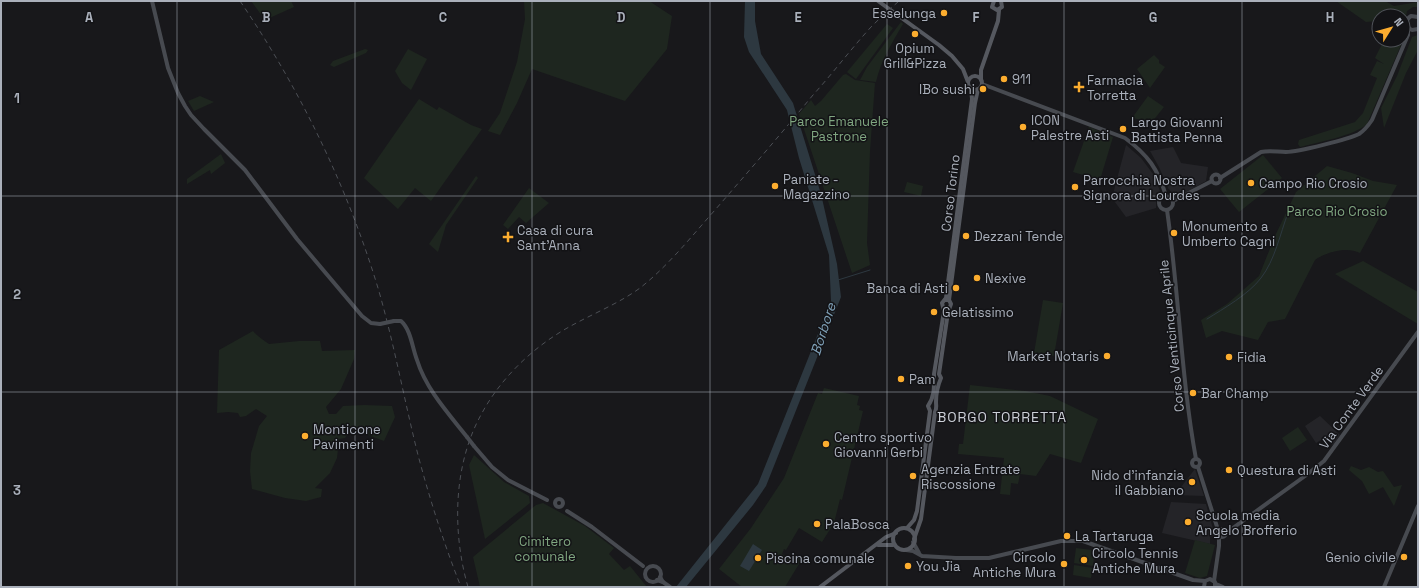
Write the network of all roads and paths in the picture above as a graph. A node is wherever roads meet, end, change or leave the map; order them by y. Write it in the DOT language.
graph roads {
  1 [pos="152,1"];
  2 [pos="878,1"];
  3 [pos="994,1"];
  4 [pos="1002,2"];
  5 [pos="998,10"];
  6 [pos="1402,48"];
  7 [pos="963,70"];
  8 [pos="981,70"];
  9 [pos="974,77"];
  10 [pos="968,82"];
  11 [pos="981,82"];
  12 [pos="970,88"];
  13 [pos="978,89"];
  14 [pos="1166,196"];
  15 [pos="1173,201"];
  16 [pos="1167,210"];
  17 [pos="947,300"];
  18 [pos="1418,332"];
  19 [pos="934,374"];
  20 [pos="939,374"];
  21 [pos="933,412"];
  22 [pos="547,500"];
  23 [pos="555,501"];
  24 [pos="563,504"];
  25 [pos="1418,506"];
  26 [pos="557,507"];
  27 [pos="566,510"];
  28 [pos="907,528"];
  29 [pos="896,532"];
  30 [pos="1222,533"];
  31 [pos="914,541"];
  32 [pos="875,545"];
  33 [pos="893,545"];
  34 [pos="906,550"];
  35 [pos="922,556"];
  36 [pos="647,570"];
  37 [pos="1215,571"];
  38 [pos="659,578"];
  39 [pos="1192,580"];
  40 [pos="1207,580"];
  41 [pos="1215,584"];
  42 [pos="670,587"];
  43 [pos="820,587"];
  44 [pos="1204,587"];
  45 [pos="1223,587"];
  46 [pos="1384,587"];
  1 -- 22 [label="street, bridge"];
  2 -- 7 [label="main road"];
  3 -- 5 [label="main road"];
  4 -- 5 [label="main road"];
  5 -- 8 [label="main road"];
  6 -- 15 [label="street"];
  7 -- 9 [label="main road"];
  7 -- 10 [label="main road"];
  8 -- 9 [label="main road"];
  8 -- 11 [label="main road"];
  9 -- 10 [label="main road"];
  9 -- 11 [label="main road"];
  10 -- 12 [label="main road"];
  11 -- 13 [label="main road"];
  11 -- 14 [label="street"];
  12 -- 13 [label="main road"];
  12 -- 17 [label="main road, Corso Torino"];
  13 -- 17 [label="main road, Corso Torino"];
  14 -- 15 [label="street"];
  14 -- 16 [label="street"];
  15 -- 16 [label="street"];
  16 -- 30 [label="street, Corso Venticinque Aprile"];
  17 -- 19 [label="main road, Corso Torino"];
  17 -- 20 [label="main road, Corso Torino"];
  18 -- 30 [label="street, Via Conte Verde"];
  19 -- 20 [label="main road"];
  19 -- 21 [label="main road, Corso Torino"];
  20 -- 21 [label="main road, Corso Torino"];
  21 -- 28 [label="main road, Corso Torino"];
  21 -- 31 [label="main road, Corso Torino"];
  22 -- 23 [label="street"];
  22 -- 26 [label="street"];
  23 -- 24 [label="street"];
  23 -- 26 [label="street"];
  24 -- 26 [label="street"];
  24 -- 27 [label="street"];
  25 -- 46 [label="street"];
  26 -- 27 [label="street"];
  27 -- 36 [label="street"];
  28 -- 29 [label="main road"];
  28 -- 31 [label="main road"];
  29 -- 32 [label="main road"];
  29 -- 33 [label="main road"];
  30 -- 37 [label="street"];
  31 -- 34 [label="main road"];
  31 -- 35 [label="street"];
  32 -- 33 [label="main road"];
  32 -- 43 [label="main road"];
  33 -- 34 [label="main road"];
  34 -- 35 [label="street"];
  35 -- 39 [label="street"];
  36 -- 38 [label="street"];
  36 -- 38 [label="street"];
  37 -- 40 [label="street"];
  37 -- 41 [label="street"];
  38 -- 42 [label="street"];
  39 -- 40 [label="street"];
  39 -- 44 [label="street"];
  40 -- 41 [label="street"];
  40 -- 44 [label="street"];
  41 -- 45 [label="street"];
}
